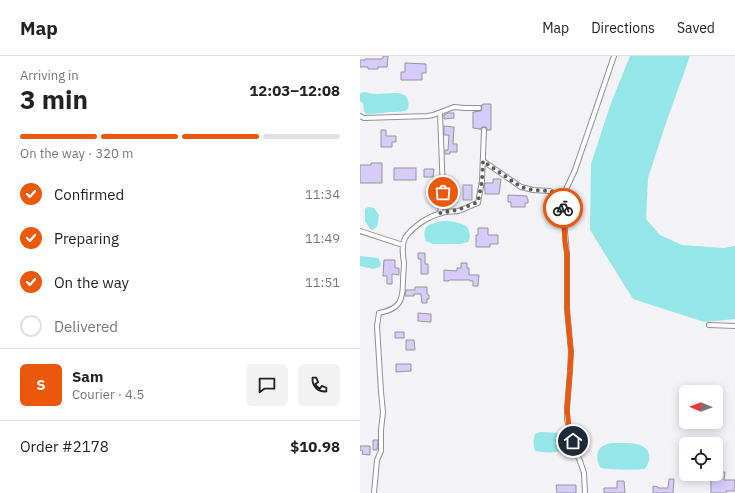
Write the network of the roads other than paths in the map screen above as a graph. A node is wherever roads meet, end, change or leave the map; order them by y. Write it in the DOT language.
graph roads {
  1 [pos="614,56"];
  2 [pos="479,108"];
  3 [pos="440,113"];
  4 [pos="360,116"];
  5 [pos="484,130"];
  6 [pos="483,161"];
  7 [pos="562,198"];
  8 [pos="440,213"];
  9 [pos="360,231"];
  10 [pos="403,245"];
  11 [pos="709,325"];
  12 [pos="735,326"];
  13 [pos="374,493"];
  14 [pos="585,493"];
  1 -- 7 [label="street"];
  2 -- 3 [label="street"];
  3 -- 4 [label="street"];
  3 -- 8 [label="street"];
  5 -- 6 [label="street"];
  6 -- 7 [label="street"];
  6 -- 8 [label="street"];
  7 -- 14 [label="street"];
  8 -- 10 [label="street"];
  9 -- 10 [label="street"];
  10 -- 13 [label="street"];
  11 -- 12 [label="street"];
}
